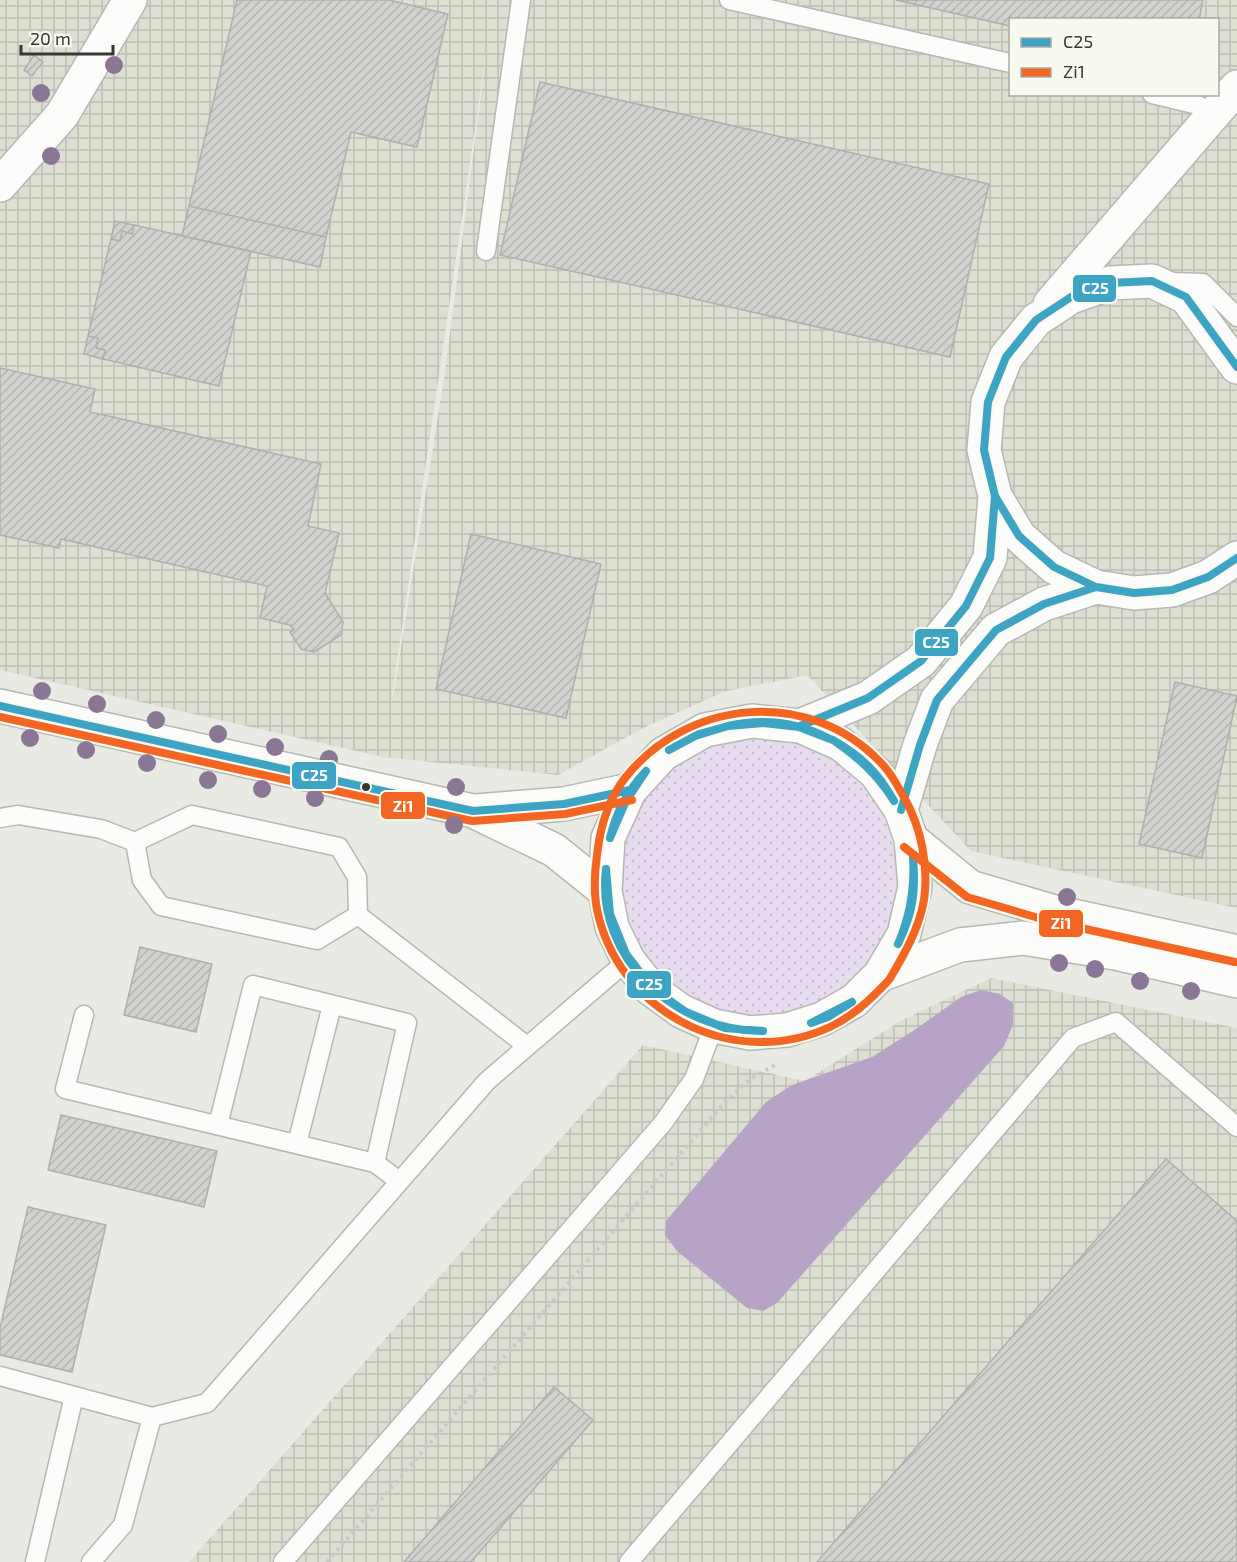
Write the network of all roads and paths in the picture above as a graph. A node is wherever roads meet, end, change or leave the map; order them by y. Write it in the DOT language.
graph roads {
  1 [pos="130,0"];
  2 [pos="521,0"];
  3 [pos="729,0"];
  4 [pos="1009,63"];
  5 [pos="1237,87"];
  6 [pos="1160,96"];
  7 [pos="1212,116"];
  8 [pos="0,185"];
  9 [pos="486,251"];
  10 [pos="1152,281"];
  11 [pos="1237,316"];
  12 [pos="1036,320"];
  13 [pos="1237,367"];
  14 [pos="995,496"];
  15 [pos="1237,558"];
  16 [pos="1223,582"];
  17 [pos="1096,587"];
  18 [pos="0,706"];
  19 [pos="800,726"];
  20 [pos="630,790"];
  21 [pos="473,811"];
  22 [pos="0,818"];
  23 [pos="906,825"];
  24 [pos="135,842"];
  25 [pos="604,891"];
  26 [pos="358,915"];
  27 [pos="1237,952"];
  28 [pos="628,960"];
  29 [pos="880,975"];
  30 [pos="1237,981"];
  31 [pos="332,1005"];
  32 [pos="84,1015"];
  33 [pos="714,1026"];
  34 [pos="527,1046"];
  35 [pos="780,1062"];
  36 [pos="218,1125"];
  37 [pos="1237,1127"];
  38 [pos="297,1144"];
  39 [pos="375,1163"];
  40 [pos="399,1181"];
  41 [pos="0,1376"];
  42 [pos="74,1396"];
  43 [pos="152,1417"];
  44 [pos="35,1562"];
  45 [pos="91,1562"];
  46 [pos="283,1562"];
  47 [pos="327,1562"];
  48 [pos="629,1562"];
  1 -- 8 [label="street"];
  2 -- 9 [label="lane"];
  3 -- 4 [label="lane"];
  5 -- 7 [label="street"];
  6 -- 7 [label="lane"];
  7 -- 12 [label="street"];
  10 -- 11 [label="lane"];
  10 -- 12 [label="street"];
  10 -- 13 [label="street"];
  12 -- 14 [label="street"];
  14 -- 17 [label="street"];
  14 -- 19 [label="street"];
  15 -- 16 [label="street"];
  16 -- 17 [label="street"];
  17 -- 23 [label="street"];
  18 -- 21 [label="street"];
  19 -- 20 [label="street"];
  19 -- 23 [label="street"];
  20 -- 21 [label="street"];
  20 -- 25 [label="street"];
  21 -- 25 [label="street"];
  22 -- 24 [label="lane"];
  23 -- 27 [label="street"];
  23 -- 29 [label="street"];
  24 -- 26 [label="lane"];
  24 -- 26 [label="lane"];
  25 -- 28 [label="street"];
  26 -- 34 [label="lane"];
  28 -- 33 [label="street"];
  28 -- 34 [label="lane"];
  29 -- 30 [label="street"];
  29 -- 33 [label="street"];
  31 -- 36 [label="lane"];
  31 -- 38 [label="lane"];
  31 -- 39 [label="lane"];
  32 -- 36 [label="lane"];
  33 -- 46 [label="lane"];
  34 -- 40 [label="lane"];
  35 -- 47 [label="path"];
  36 -- 38 [label="lane"];
  37 -- 48 [label="lane"];
  38 -- 39 [label="lane"];
  39 -- 40 [label="lane"];
  40 -- 43 [label="lane"];
  41 -- 42 [label="lane"];
  42 -- 43 [label="lane"];
  42 -- 44 [label="lane"];
  43 -- 45 [label="lane"];
}
